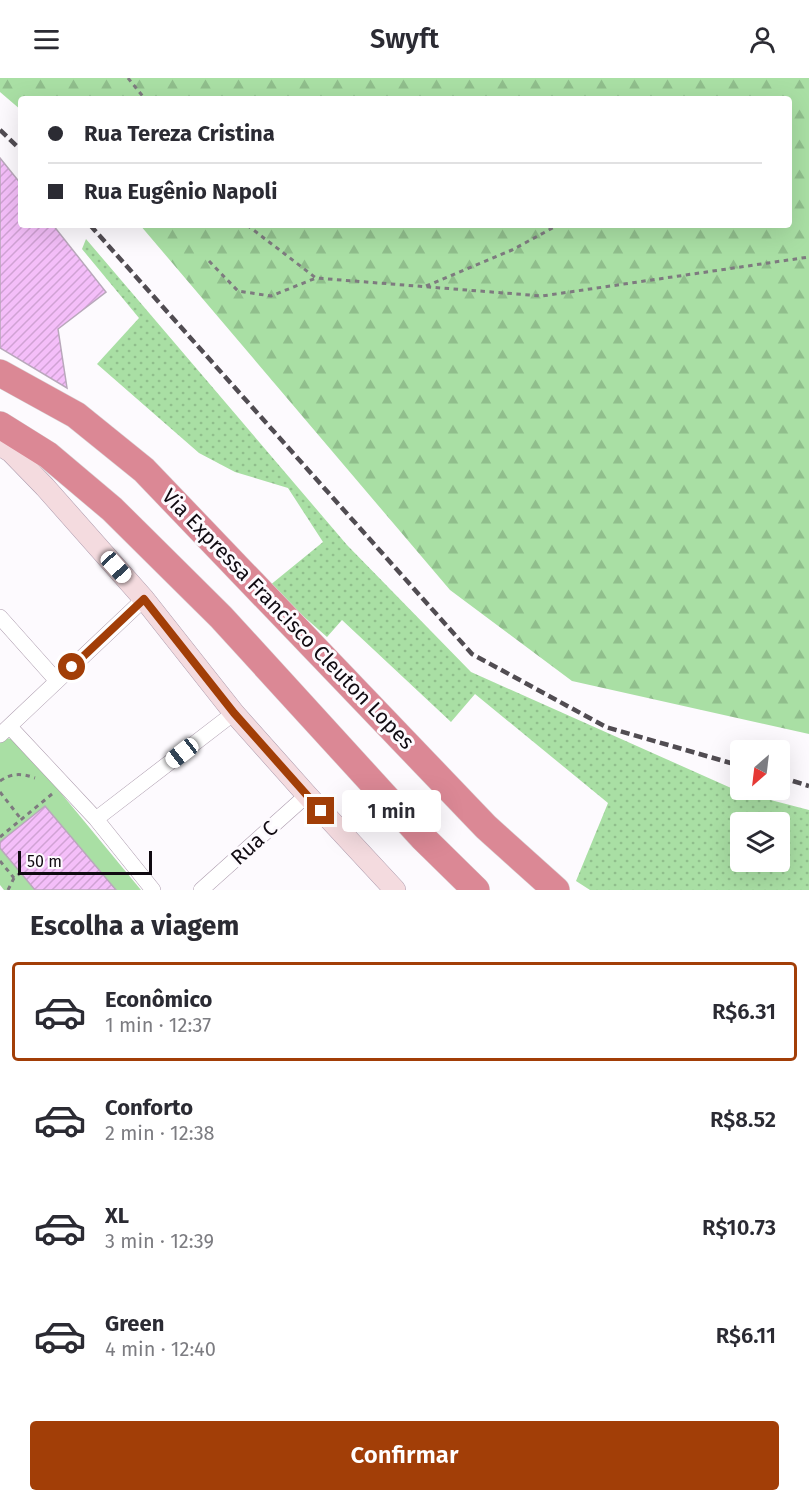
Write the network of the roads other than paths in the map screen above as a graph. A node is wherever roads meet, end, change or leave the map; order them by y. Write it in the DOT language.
graph roads {
  1 [pos="0,373"];
  2 [pos="0,424"];
  3 [pos="0,445"];
  4 [pos="144,599"];
  5 [pos="0,617"];
  6 [pos="57,681"];
  7 [pos="234,713"];
  8 [pos="5,731"];
  9 [pos="307,795"];
  10 [pos="96,819"];
  11 [pos="391,889"];
  12 [pos="153,890"];
  13 [pos="201,890"];
  14 [pos="476,890"];
  15 [pos="556,890"];
  1 -- 15 [label="highway, Via Expressa Francisco Cleuton Lopes"];
  2 -- 14 [label="highway"];
  3 -- 4 [label="street"];
  4 -- 6 [label="street"];
  4 -- 7 [label="street"];
  5 -- 6 [label="street"];
  6 -- 8 [label="street"];
  7 -- 9 [label="street"];
  7 -- 10 [label="street"];
  8 -- 10 [label="street"];
  9 -- 11 [label="street"];
  9 -- 13 [label="street, Rua C"];
  10 -- 12 [label="street"];
}
